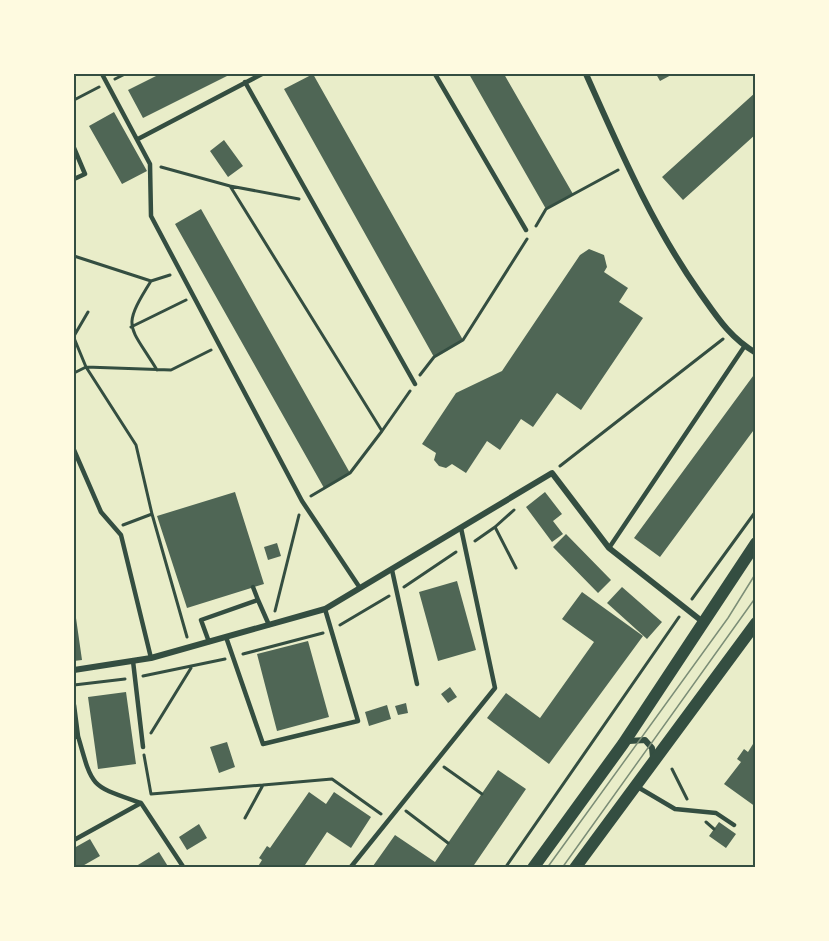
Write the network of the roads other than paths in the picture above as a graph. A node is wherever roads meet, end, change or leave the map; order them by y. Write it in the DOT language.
graph roads {
  1 [pos="102,74"];
  2 [pos="262,74"];
  3 [pos="435,74"];
  4 [pos="586,74"];
  5 [pos="245,82"];
  6 [pos="138,139"];
  7 [pos="74,148"];
  8 [pos="74,179"];
  9 [pos="526,230"];
  10 [pos="744,346"];
  11 [pos="756,353"];
  12 [pos="414,384"];
  13 [pos="74,450"];
  14 [pos="461,528"];
  15 [pos="756,543"];
  16 [pos="609,548"];
  17 [pos="392,570"];
  18 [pos="253,587"];
  19 [pos="360,588"];
  20 [pos="258,600"];
  21 [pos="325,609"];
  22 [pos="704,623"];
  23 [pos="756,623"];
  24 [pos="271,624"];
  25 [pos="226,637"];
  26 [pos="209,642"];
  27 [pos="151,658"];
  28 [pos="133,661"];
  29 [pos="74,670"];
  30 [pos="417,684"];
  31 [pos="74,705"];
  32 [pos="76,737"];
  33 [pos="623,744"];
  34 [pos="143,747"];
  35 [pos="651,764"];
  36 [pos="635,785"];
  37 [pos="141,803"];
  38 [pos="734,825"];
  39 [pos="74,840"];
  40 [pos="184,867"];
  41 [pos="350,867"];
  42 [pos="533,867"];
  43 [pos="575,867"];
  1 -- 6 [label="lane"];
  2 -- 5 [label="lane"];
  3 -- 9 [label="lane"];
  4 -- 10 [label="street"];
  5 -- 6 [label="lane"];
  5 -- 12 [label="lane"];
  6 -- 19 [label="lane"];
  7 -- 8 [label="lane"];
  10 -- 11 [label="street"];
  10 -- 16 [label="lane"];
  13 -- 27 [label="lane"];
  14 -- 16 [label="street"];
  14 -- 17 [label="street"];
  14 -- 41 [label="lane"];
  15 -- 22 [label="main road"];
  16 -- 22 [label="street"];
  17 -- 19 [label="street"];
  17 -- 30 [label="lane"];
  18 -- 20 [label="lane"];
  19 -- 21 [label="street"];
  20 -- 24 [label="lane"];
  20 -- 26 [label="lane"];
  21 -- 24 [label="street"];
  21 -- 25 [label="lane"];
  22 -- 33 [label="main road"];
  23 -- 35 [label="main road"];
  24 -- 25 [label="street"];
  25 -- 26 [label="street"];
  26 -- 27 [label="street"];
  27 -- 28 [label="street"];
  28 -- 29 [label="street"];
  28 -- 34 [label="lane"];
  31 -- 32 [label="lane"];
  32 -- 37 [label="lane"];
  33 -- 35 [label="street"];
  33 -- 42 [label="main road"];
  35 -- 36 [label="main road"];
  36 -- 38 [label="lane"];
  36 -- 43 [label="main road"];
  37 -- 39 [label="lane"];
  37 -- 40 [label="lane"];
}
